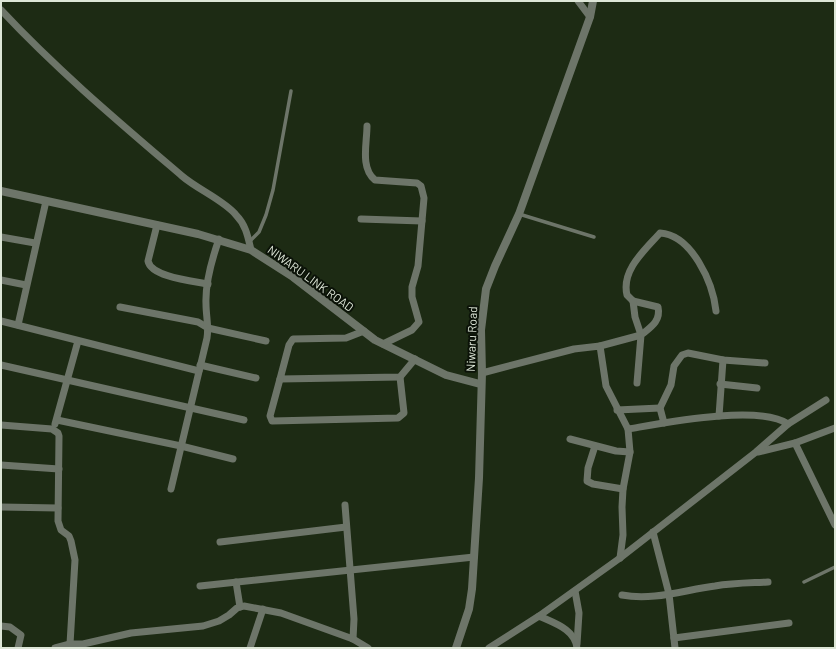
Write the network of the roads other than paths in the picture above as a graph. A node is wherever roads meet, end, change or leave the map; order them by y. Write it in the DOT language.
graph roads {
  1 [pos="578,1"];
  2 [pos="593,1"];
  3 [pos="1,10"];
  4 [pos="590,17"];
  5 [pos="291,91"];
  6 [pos="367,126"];
  7 [pos="1,190"];
  8 [pos="46,201"];
  9 [pos="519,214"];
  10 [pos="361,219"];
  11 [pos="422,221"];
  12 [pos="157,224"];
  13 [pos="1,237"];
  14 [pos="594,237"];
  15 [pos="219,239"];
  16 [pos="249,242"];
  17 [pos="35,243"];
  18 [pos="251,250"];
  19 [pos="1,280"];
  20 [pos="208,284"];
  21 [pos="26,285"];
  22 [pos="633,301"];
  23 [pos="120,307"];
  24 [pos="716,311"];
  25 [pos="1,321"];
  26 [pos="18,325"];
  27 [pos="208,328"];
  28 [pos="364,331"];
  29 [pos="641,335"];
  30 [pos="78,341"];
  31 [pos="266,341"];
  32 [pos="383,344"];
  33 [pos="600,346"];
  34 [pos="415,359"];
  35 [pos="723,360"];
  36 [pos="765,363"];
  37 [pos="1,365"];
  38 [pos="199,368"];
  39 [pos="482,373"];
  40 [pos="400,377"];
  41 [pos="256,378"];
  42 [pos="280,379"];
  43 [pos="68,380"];
  44 [pos="637,383"];
  45 [pos="480,384"];
  46 [pos="720,384"];
  47 [pos="757,388"];
  48 [pos="826,400"];
  49 [pos="660,408"];
  50 [pos="190,409"];
  51 [pos="618,410"];
  52 [pos="719,416"];
  53 [pos="57,420"];
  54 [pos="244,420"];
  55 [pos="664,423"];
  56 [pos="788,424"];
  57 [pos="1,425"];
  58 [pos="835,428"];
  59 [pos="52,429"];
  60 [pos="628,429"];
  61 [pos="570,439"];
  62 [pos="795,443"];
  63 [pos="181,446"];
  64 [pos="595,446"];
  65 [pos="630,452"];
  66 [pos="756,452"];
  67 [pos="233,459"];
  68 [pos="1,465"];
  69 [pos="59,469"];
  70 [pos="171,489"];
  71 [pos="623,489"];
  72 [pos="345,505"];
  73 [pos="1,507"];
  74 [pos="58,508"];
  75 [pos="832,509"];
  76 [pos="835,525"];
  77 [pos="346,527"];
  78 [pos="653,532"];
  79 [pos="220,542"];
  80 [pos="474,557"];
  81 [pos="620,558"];
  82 [pos="835,567"];
  83 [pos="350,570"];
  84 [pos="236,582"];
  85 [pos="768,582"];
  86 [pos="804,582"];
  87 [pos="200,586"];
  88 [pos="575,591"];
  89 [pos="669,594"];
  90 [pos="622,595"];
  91 [pos="240,607"];
  92 [pos="263,609"];
  93 [pos="539,616"];
  94 [pos="789,623"];
  95 [pos="1,626"];
  96 [pos="674,638"];
  97 [pos="353,639"];
  98 [pos="70,644"];
  99 [pos="577,647"];
  100 [pos="18,648"];
  101 [pos="22,648"];
  102 [pos="55,648"];
  103 [pos="250,648"];
  104 [pos="368,648"];
  105 [pos="456,648"];
  106 [pos="489,648"];
  107 [pos="675,648"];
  1 -- 4 [label="street"];
  2 -- 4 [label="street, Niwaru Road"];
  3 -- 16 [label="street"];
  4 -- 9 [label="street, Niwaru Road"];
  5 -- 16 [label="lane"];
  6 -- 11 [label="street"];
  7 -- 8 [label="street, NIWARU LINK ROAD"];
  8 -- 12 [label="street, NIWARU LINK ROAD"];
  8 -- 17 [label="street"];
  9 -- 14 [label="lane"];
  9 -- 39 [label="street, Niwaru Road"];
  10 -- 11 [label="street"];
  11 -- 32 [label="street"];
  12 -- 15 [label="street, NIWARU LINK ROAD"];
  12 -- 20 [label="street"];
  13 -- 17 [label="street"];
  15 -- 18 [label="street, NIWARU LINK ROAD"];
  15 -- 20 [label="street"];
  16 -- 18 [label="street"];
  17 -- 21 [label="street"];
  18 -- 28 [label="street, NIWARU LINK ROAD"];
  19 -- 21 [label="street"];
  20 -- 27 [label="street"];
  21 -- 26 [label="street"];
  22 -- 24 [label="street"];
  22 -- 29 [label="street"];
  22 -- 29 [label="street"];
  23 -- 27 [label="street"];
  25 -- 26 [label="street"];
  26 -- 30 [label="street"];
  27 -- 31 [label="street"];
  27 -- 38 [label="street"];
  28 -- 32 [label="street, NIWARU LINK ROAD"];
  28 -- 42 [label="street"];
  29 -- 33 [label="street"];
  29 -- 44 [label="street"];
  30 -- 38 [label="street"];
  30 -- 43 [label="street"];
  32 -- 34 [label="street, NIWARU LINK ROAD"];
  33 -- 39 [label="street"];
  33 -- 51 [label="street"];
  34 -- 40 [label="street"];
  34 -- 45 [label="street, NIWARU LINK ROAD"];
  35 -- 36 [label="street"];
  35 -- 46 [label="street"];
  35 -- 49 [label="street"];
  37 -- 43 [label="street"];
  38 -- 41 [label="street"];
  38 -- 50 [label="street"];
  39 -- 45 [label="street, Niwaru Road"];
  40 -- 42 [label="street"];
  40 -- 42 [label="street"];
  43 -- 50 [label="street"];
  43 -- 53 [label="street"];
  45 -- 80 [label="street, Niwaru Road"];
  46 -- 47 [label="street"];
  46 -- 52 [label="street"];
  48 -- 56 [label="street"];
  49 -- 51 [label="street"];
  49 -- 55 [label="street"];
  50 -- 54 [label="street"];
  50 -- 63 [label="street"];
  51 -- 60 [label="street"];
  52 -- 55 [label="street"];
  52 -- 56 [label="street"];
  53 -- 59 [label="street"];
  53 -- 63 [label="street"];
  55 -- 60 [label="street"];
  56 -- 66 [label="street"];
  57 -- 59 [label="street"];
  58 -- 62 [label="street"];
  59 -- 69 [label="street"];
  60 -- 65 [label="street"];
  61 -- 64 [label="street"];
  62 -- 66 [label="street"];
  62 -- 75 [label="street"];
  63 -- 67 [label="street"];
  63 -- 70 [label="street"];
  64 -- 65 [label="street"];
  64 -- 71 [label="street"];
  65 -- 71 [label="street"];
  66 -- 78 [label="street"];
  68 -- 69 [label="street"];
  69 -- 74 [label="street"];
  71 -- 81 [label="street"];
  72 -- 77 [label="street"];
  73 -- 74 [label="street"];
  74 -- 98 [label="street"];
  75 -- 76 [label="street"];
  77 -- 79 [label="street"];
  77 -- 83 [label="street"];
  78 -- 81 [label="street"];
  78 -- 89 [label="street"];
  80 -- 83 [label="street"];
  80 -- 105 [label="street, Niwaru Road"];
  81 -- 88 [label="street"];
  82 -- 86 [label="lane"];
  83 -- 84 [label="street"];
  83 -- 97 [label="street"];
  84 -- 87 [label="street"];
  84 -- 91 [label="street"];
  85 -- 89 [label="street"];
  88 -- 93 [label="street"];
  88 -- 99 [label="street"];
  89 -- 90 [label="street"];
  89 -- 96 [label="street"];
  91 -- 92 [label="street"];
  91 -- 98 [label="street"];
  92 -- 97 [label="street"];
  92 -- 103 [label="street"];
  93 -- 99 [label="street"];
  93 -- 106 [label="street"];
  94 -- 96 [label="street"];
  95 -- 100 [label="street"];
  96 -- 107 [label="street"];
  97 -- 104 [label="street"];
  98 -- 102 [label="street"];
  100 -- 101 [label="street"];
}
